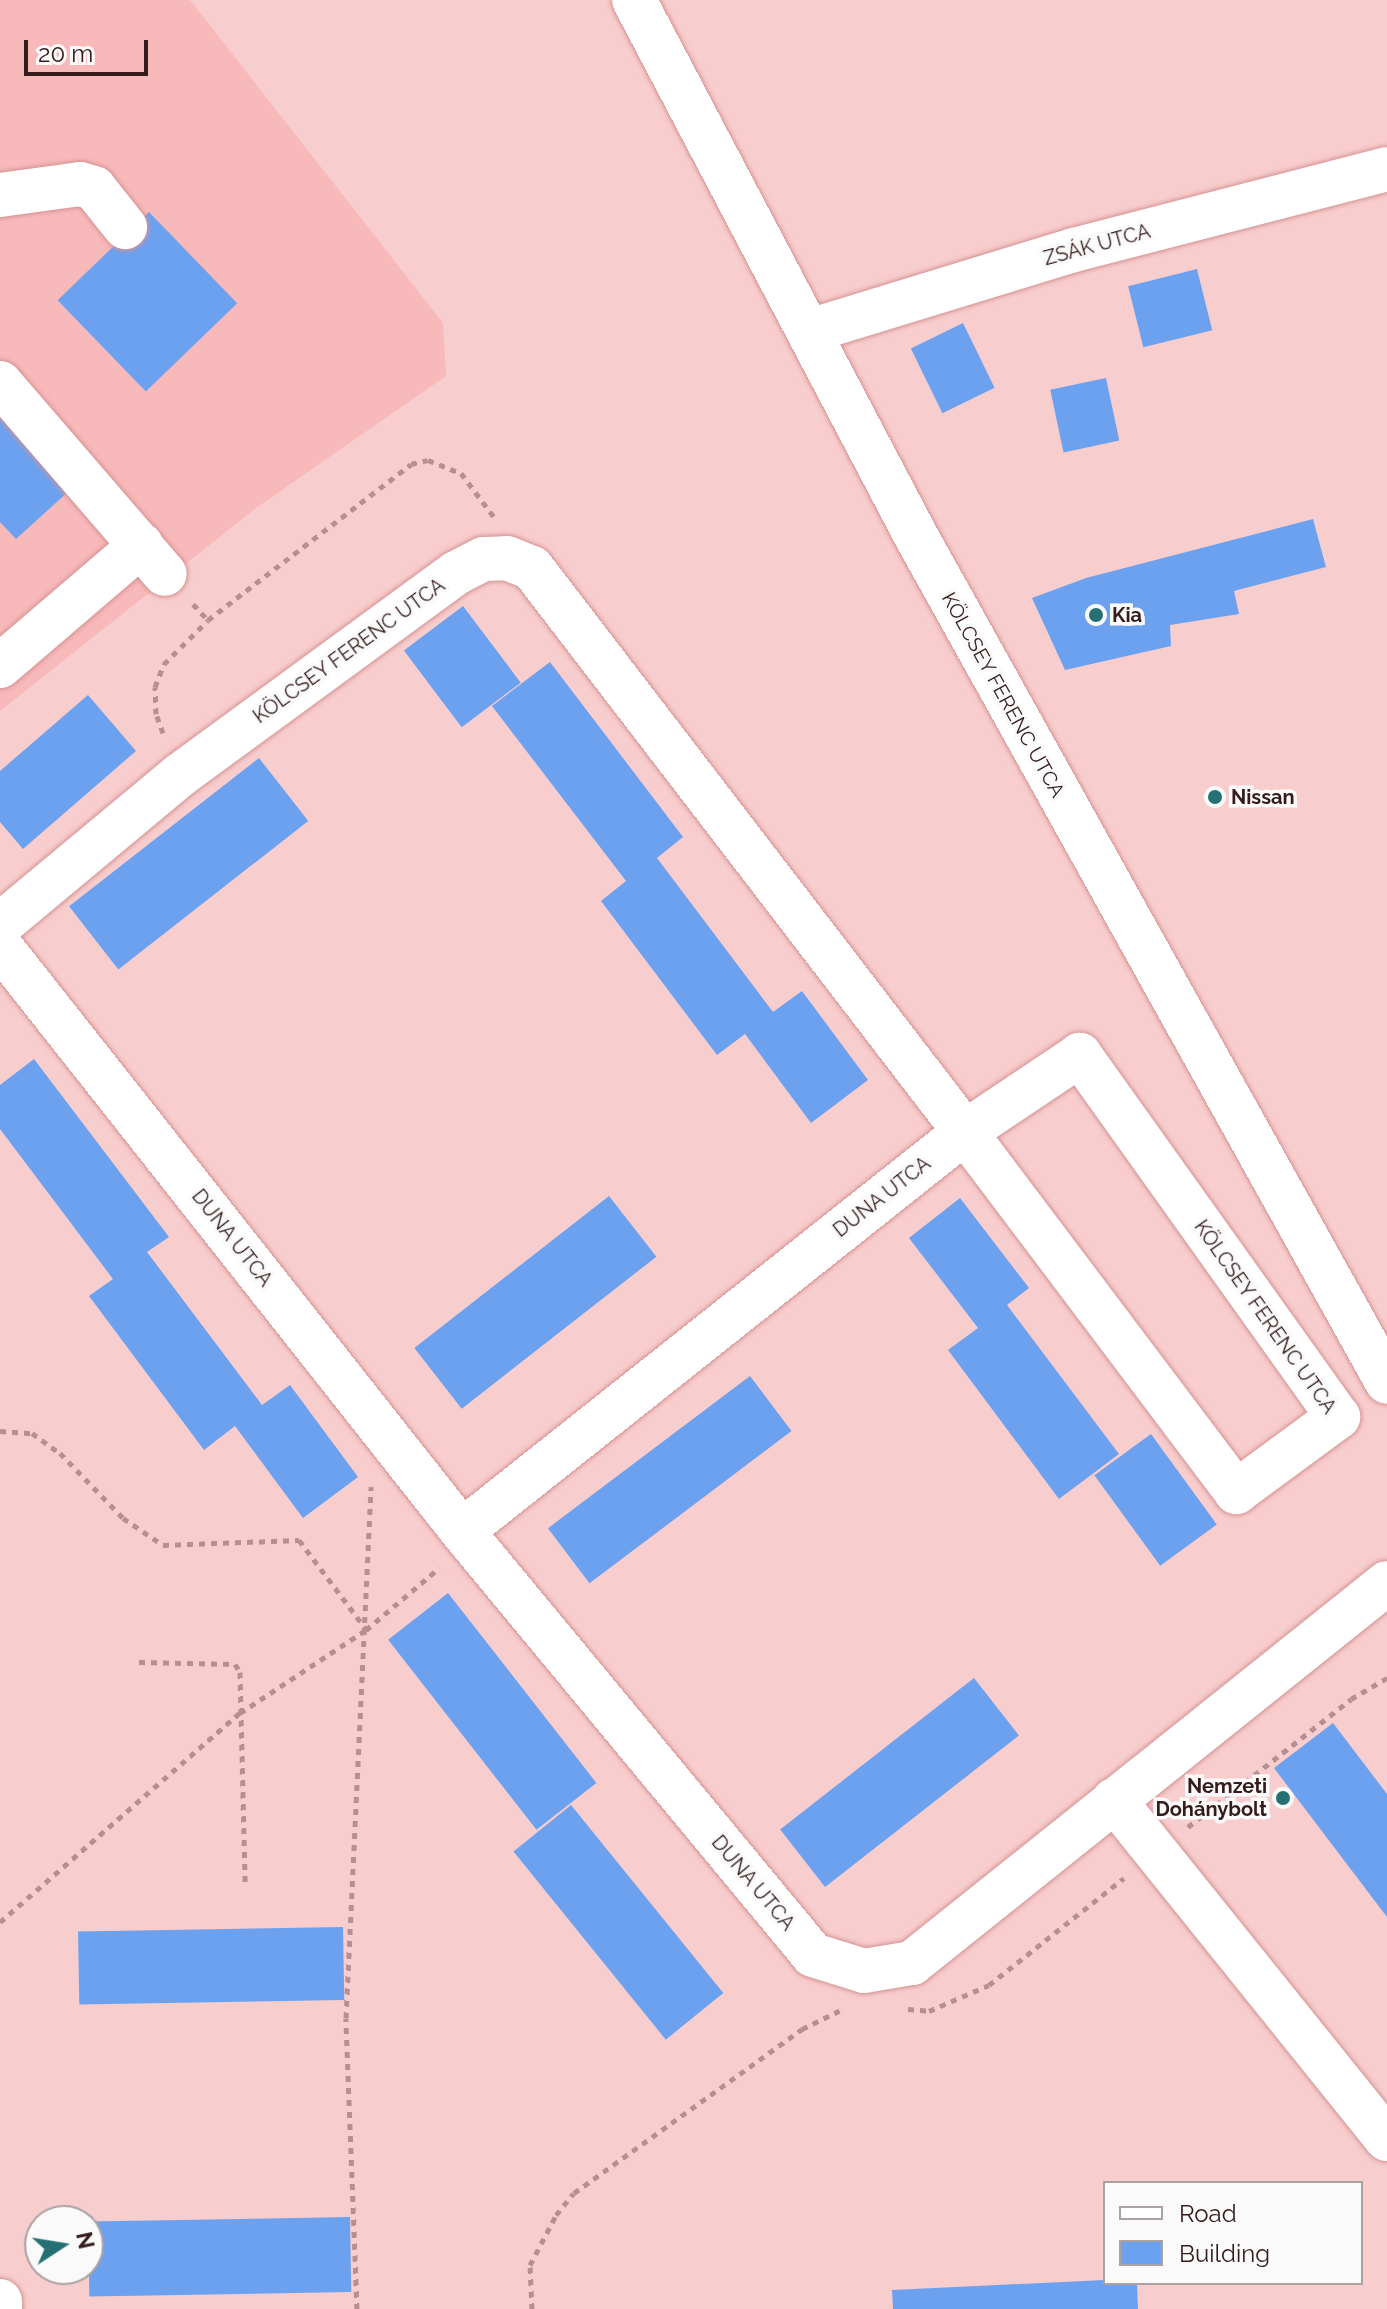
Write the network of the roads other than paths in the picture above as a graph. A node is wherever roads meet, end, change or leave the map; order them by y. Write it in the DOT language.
graph roads {
  1 [pos="634,0"];
  2 [pos="1387,169"];
  3 [pos="0,195"];
  4 [pos="125,227"];
  5 [pos="809,331"];
  6 [pos="0,383"];
  7 [pos="0,666"];
  8 [pos="0,925"];
  9 [pos="0,946"];
  10 [pos="965,1132"];
  11 [pos="1387,1382"];
  12 [pos="466,1536"];
  13 [pos="1387,1583"];
  14 [pos="1114,1800"];
  15 [pos="1387,2139"];
  16 [pos="0,2301"];
  17 [pos="0,2309"];
  1 -- 5 [label="street, KÖLCSEY FERENC UTCA"];
  2 -- 5 [label="street, ZSÁK UTCA"];
  3 -- 4 [label="street"];
  5 -- 11 [label="street, KÖLCSEY FERENC UTCA"];
  6 -- 7 [label="street"];
  8 -- 10 [label="street, KÖLCSEY FERENC UTCA"];
  9 -- 12 [label="street, DUNA UTCA"];
  10 -- 10 [label="street, KÖLCSEY FERENC UTCA"];
  10 -- 12 [label="street, DUNA UTCA"];
  12 -- 14 [label="street, DUNA UTCA"];
  13 -- 14 [label="street, DUNA UTCA"];
  14 -- 15 [label="street"];
  16 -- 17 [label="street"];
}
